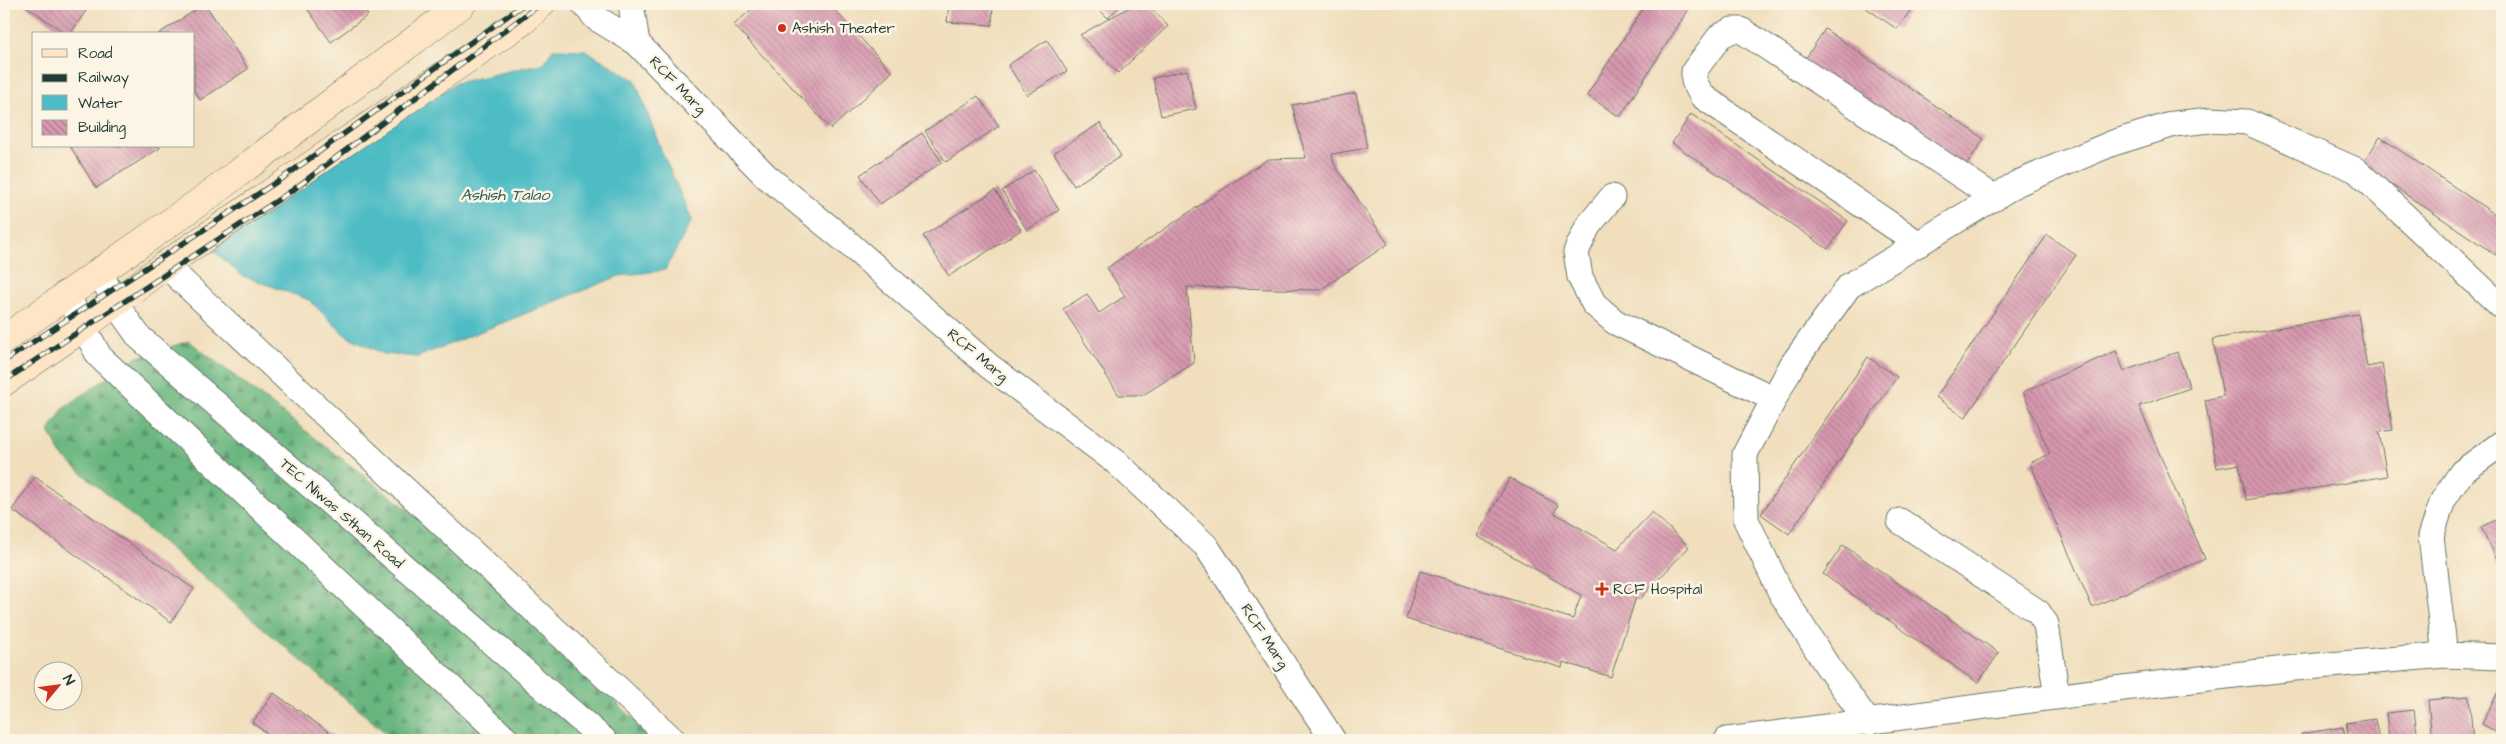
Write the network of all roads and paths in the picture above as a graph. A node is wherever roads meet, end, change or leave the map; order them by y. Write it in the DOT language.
graph roads {
  1 [pos="462,4"];
  2 [pos="584,4"];
  3 [pos="631,4"];
  4 [pos="524,9"];
  5 [pos="637,43"];
  6 [pos="343,94"];
  7 [pos="366,128"];
  8 [pos="1612,197"];
  9 [pos="1995,198"];
  10 [pos="1919,244"];
  11 [pos="165,265"];
  12 [pos="99,270"];
  13 [pos="66,293"];
  14 [pos="115,303"];
  15 [pos="2502,306"];
  16 [pos="82,328"];
  17 [pos="4,339"];
  18 [pos="4,382"];
  19 [pos="1774,399"];
  20 [pos="2502,443"];
  21 [pos="1900,521"];
  22 [pos="2446,655"];
  23 [pos="2502,657"];
  24 [pos="2057,697"];
  25 [pos="1869,723"];
  26 [pos="507,740"];
  27 [pos="604,740"];
  28 [pos="673,740"];
  29 [pos="1333,740"];
  30 [pos="1727,740"];
  1 -- 6 [label="main road"];
  2 -- 5 [label="street, RCF Marg"];
  3 -- 5 [label="street"];
  4 -- 7 [label="main road"];
  5 -- 29 [label="street, RCF Marg"];
  6 -- 7 [label="main road"];
  6 -- 12 [label="main road"];
  7 -- 11 [label="main road"];
  8 -- 19 [label="street"];
  9 -- 10 [label="street"];
  9 -- 10 [label="street"];
  9 -- 15 [label="street"];
  10 -- 19 [label="street"];
  11 -- 14 [label="main road"];
  11 -- 28 [label="street"];
  12 -- 13 [label="main road"];
  12 -- 14 [label="street, TEC Niwas Sthan Road"];
  13 -- 16 [label="street"];
  13 -- 17 [label="main road"];
  14 -- 16 [label="main road"];
  14 -- 27 [label="street, TEC Niwas Sthan Road"];
  16 -- 18 [label="main road"];
  16 -- 26 [label="street"];
  19 -- 25 [label="street"];
  20 -- 22 [label="street"];
  21 -- 24 [label="street"];
  22 -- 23 [label="street"];
  22 -- 24 [label="street"];
  24 -- 25 [label="street"];
  25 -- 30 [label="street"];
}
